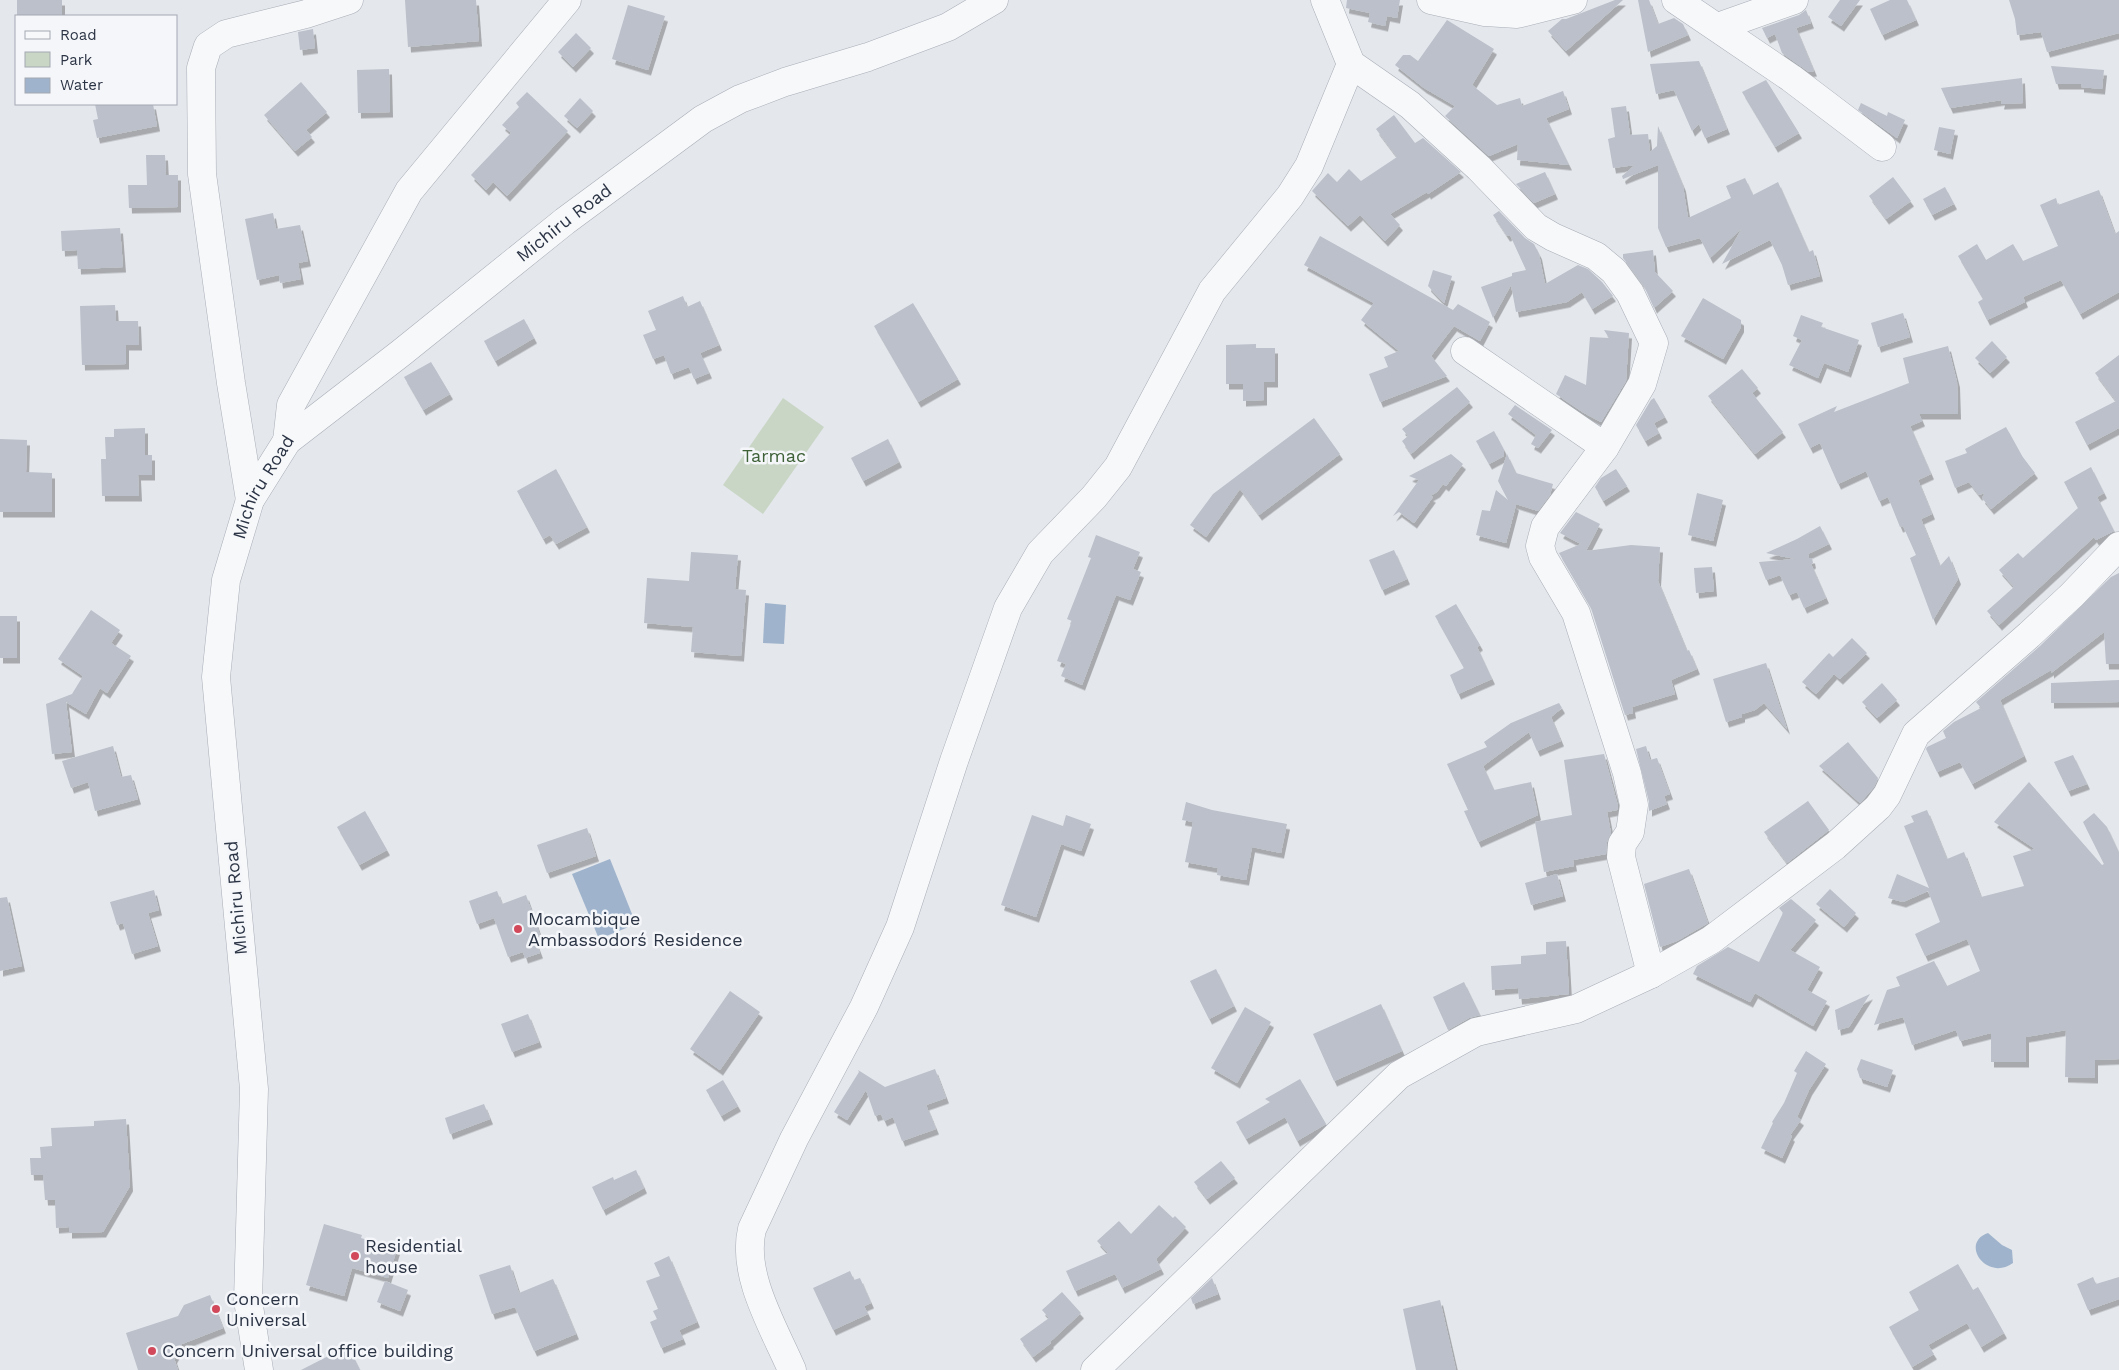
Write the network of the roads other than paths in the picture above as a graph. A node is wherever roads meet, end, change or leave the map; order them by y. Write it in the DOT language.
graph roads {
  1 [pos="349,0"];
  2 [pos="567,0"];
  3 [pos="994,0"];
  4 [pos="1326,0"];
  5 [pos="1431,0"];
  6 [pos="1573,0"];
  7 [pos="1676,0"];
  8 [pos="1794,0"];
  9 [pos="1718,27"];
  10 [pos="1351,64"];
  11 [pos="1882,147"];
  12 [pos="1465,351"];
  13 [pos="287,441"];
  14 [pos="1605,447"];
  15 [pos="250,500"];
  16 [pos="2119,546"];
  17 [pos="1651,974"];
  18 [pos="259,1370"];
  19 [pos="792,1370"];
  20 [pos="1094,1370"];
  1 -- 15 [label="street"];
  2 -- 13 [label="street"];
  3 -- 13 [label="street, Michiru Road"];
  4 -- 10 [label="street"];
  5 -- 6 [label="street"];
  7 -- 9 [label="street"];
  8 -- 9 [label="street"];
  9 -- 11 [label="street"];
  10 -- 14 [label="street"];
  10 -- 19 [label="street"];
  12 -- 14 [label="street"];
  13 -- 15 [label="street, Michiru Road"];
  14 -- 17 [label="street"];
  15 -- 18 [label="street, Michiru Road"];
  16 -- 17 [label="street"];
  17 -- 20 [label="street"];
}
